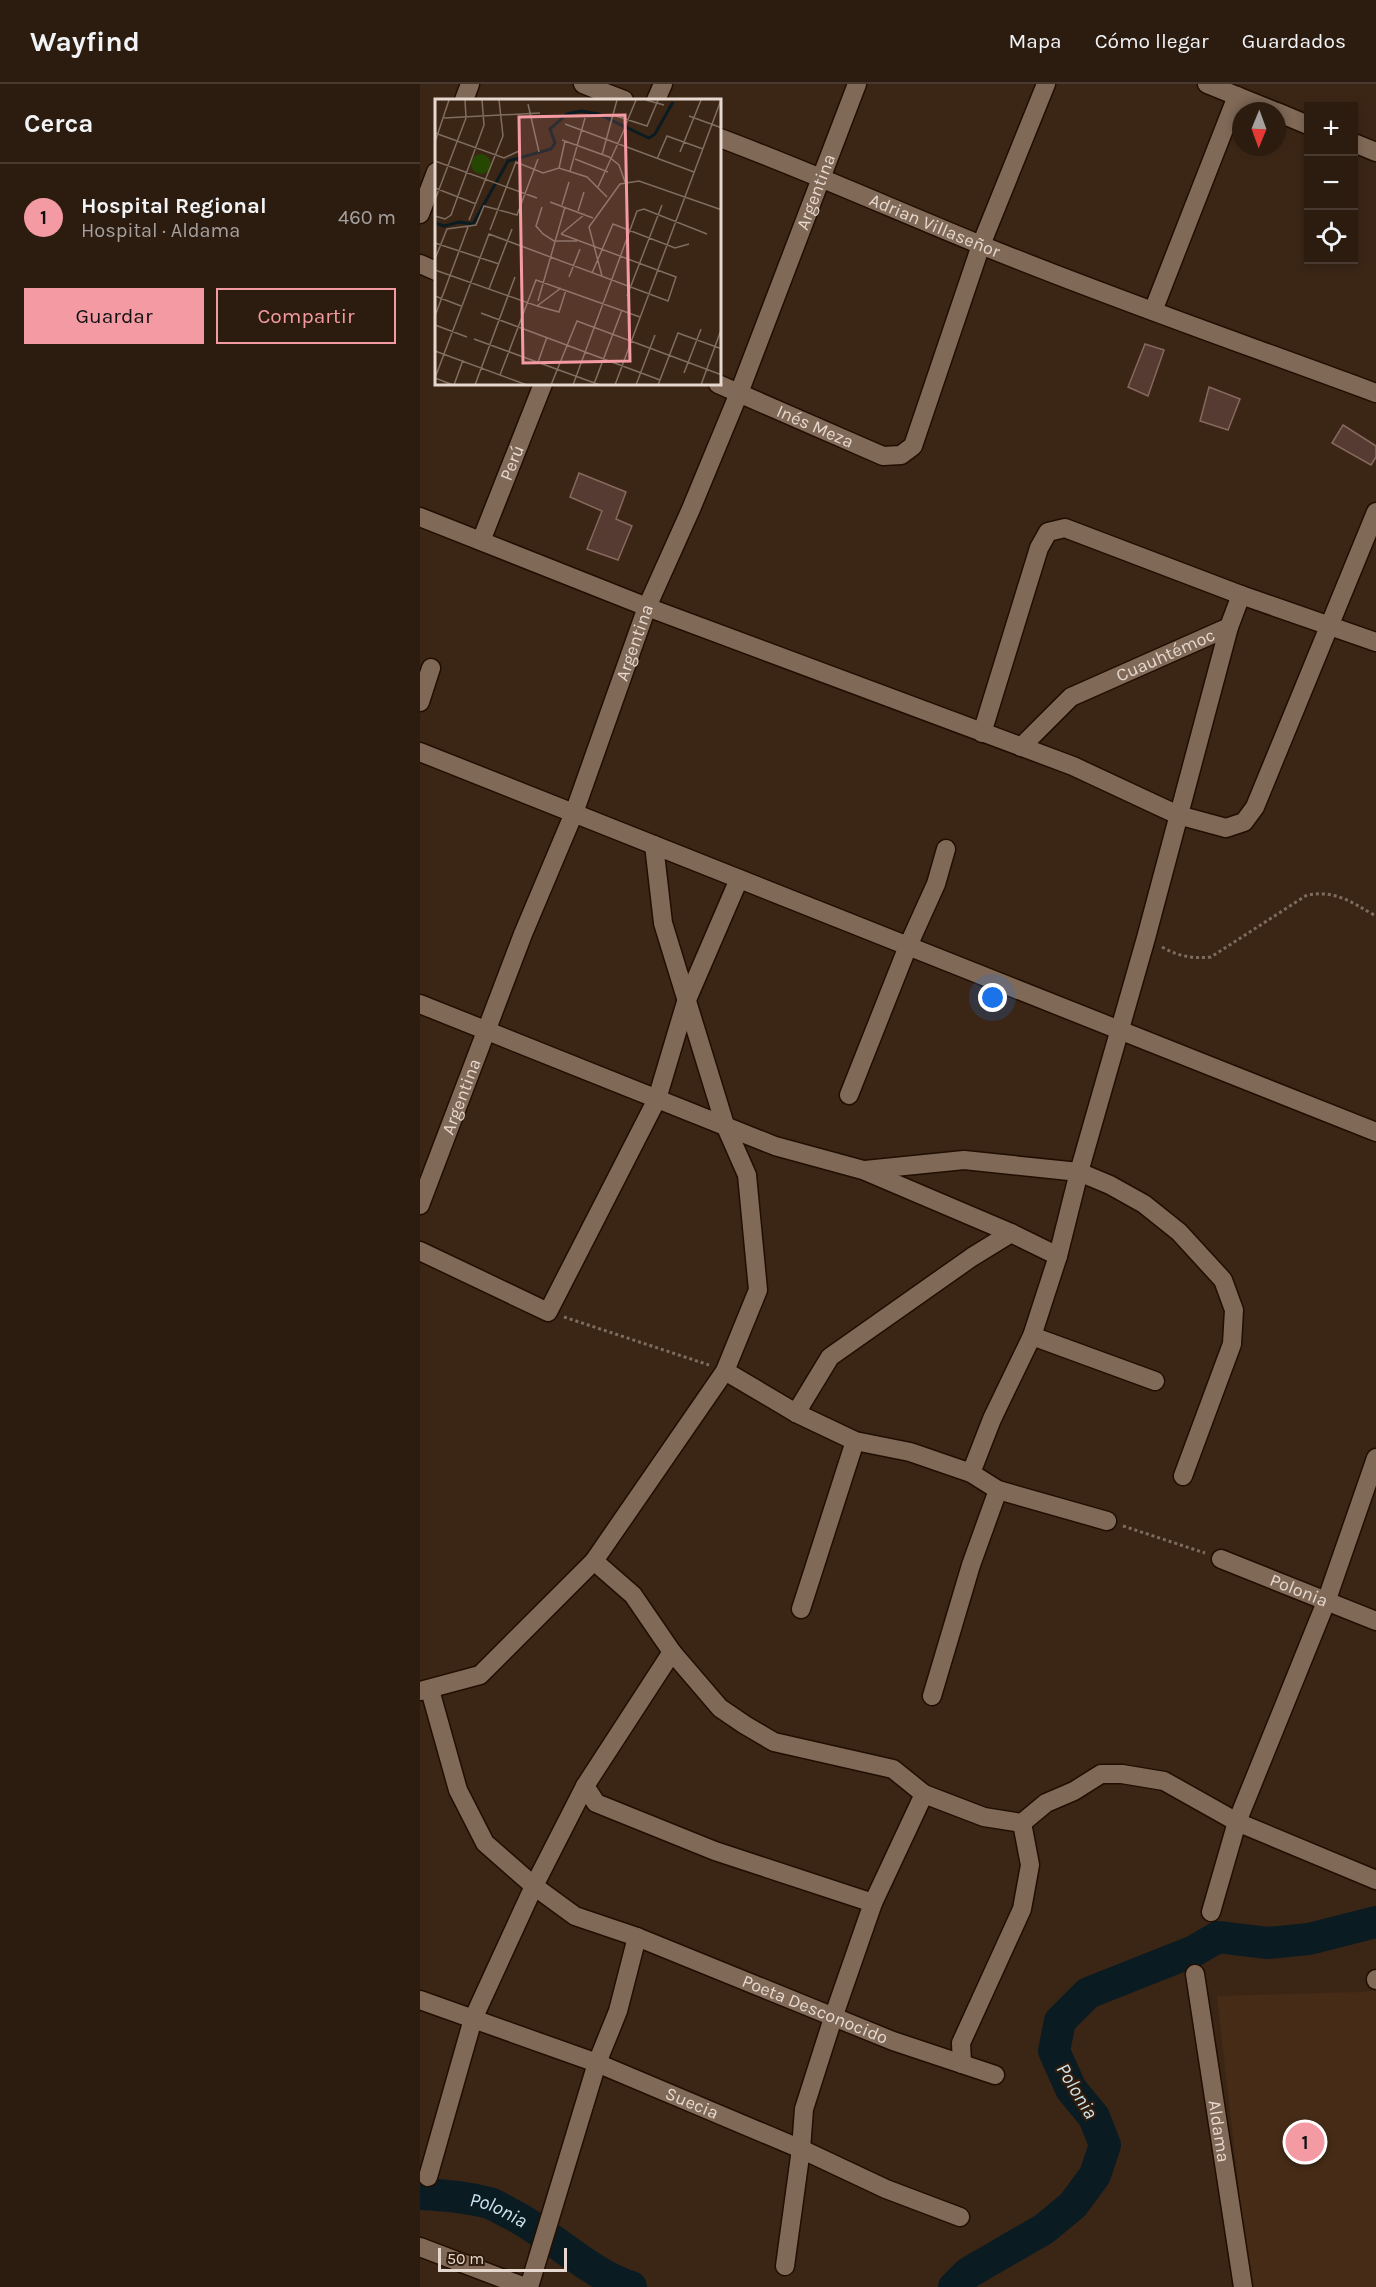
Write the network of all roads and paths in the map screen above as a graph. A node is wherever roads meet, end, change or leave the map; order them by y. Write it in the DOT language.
graph roads {
  1 [pos="470,84"];
  2 [pos="583,84"];
  3 [pos="663,84"];
  4 [pos="857,84"];
  5 [pos="1046,84"];
  6 [pos="1207,84"];
  7 [pos="1237,96"];
  8 [pos="464,99"];
  9 [pos="621,99"];
  10 [pos="656,99"];
  11 [pos="1252,102"];
  12 [pos="1286,116"];
  13 [pos="1304,123"];
  14 [pos="722,139"];
  15 [pos="1358,145"];
  16 [pos="1376,152"];
  17 [pos="435,175"];
  18 [pos="822,177"];
  19 [pos="420,214"];
  20 [pos="981,245"];
  21 [pos="420,264"];
  22 [pos="435,271"];
  23 [pos="1153,311"];
  24 [pos="542,386"];
  25 [pos="722,386"];
  26 [pos="739,393"];
  27 [pos="1376,393"];
  28 [pos="1376,512"];
  29 [pos="420,517"];
  30 [pos="481,541"];
  31 [pos="1241,595"];
  32 [pos="647,607"];
  33 [pos="1330,625"];
  34 [pos="1229,627"];
  35 [pos="1376,642"];
  36 [pos="431,668"];
  37 [pos="420,702"];
  38 [pos="982,733"];
  39 [pos="1021,747"];
  40 [pos="420,752"];
  41 [pos="574,813"];
  42 [pos="1178,815"];
  43 [pos="654,845"];
  44 [pos="946,849"];
  45 [pos="739,879"];
  46 [pos="1376,916"];
  47 [pos="1146,938"];
  48 [pos="908,946"];
  49 [pos="686,1002"];
  50 [pos="420,1004"];
  51 [pos="1120,1030"];
  52 [pos="487,1032"];
  53 [pos="849,1095"];
  54 [pos="657,1099"];
  55 [pos="725,1125"];
  56 [pos="1376,1132"];
  57 [pos="863,1170"];
  58 [pos="1079,1173"];
  59 [pos="420,1205"];
  60 [pos="1011,1233"];
  61 [pos="420,1251"];
  62 [pos="1058,1256"];
  63 [pos="548,1312"];
  64 [pos="1032,1336"];
  65 [pos="725,1371"];
  66 [pos="1155,1381"];
  67 [pos="796,1413"];
  68 [pos="855,1441"];
  69 [pos="1376,1458"];
  70 [pos="971,1473"];
  71 [pos="1183,1476"];
  72 [pos="998,1490"];
  73 [pos="1107,1521"];
  74 [pos="1221,1559"];
  75 [pos="594,1561"];
  76 [pos="1326,1602"];
  77 [pos="801,1609"];
  78 [pos="1376,1621"];
  79 [pos="672,1652"];
  80 [pos="425,1690"];
  81 [pos="932,1696"];
  82 [pos="585,1786"];
  83 [pos="924,1794"];
  84 [pos="1237,1822"];
  85 [pos="1022,1823"];
  86 [pos="1376,1880"];
  87 [pos="534,1886"];
  88 [pos="873,1904"];
  89 [pos="1211,1912"];
  90 [pos="637,1937"];
  91 [pos="1195,1974"];
  92 [pos="420,2000"];
  93 [pos="833,2018"];
  94 [pos="473,2019"];
  95 [pos="597,2063"];
  96 [pos="962,2064"];
  97 [pos="995,2075"];
  98 [pos="801,2149"];
  99 [pos="428,2177"];
  100 [pos="960,2217"];
  101 [pos="420,2247"];
  102 [pos="785,2266"];
  103 [pos="525,2287"];
  104 [pos="529,2287"];
  105 [pos="1243,2287"];
  1 -- 8 [label="street"];
  2 -- 9 [label="street"];
  3 -- 10 [label="street"];
  4 -- 18 [label="street, Argentina"];
  5 -- 20 [label="street"];
  6 -- 7 [label="street"];
  7 -- 11 [label="street"];
  7 -- 23 [label="street"];
  12 -- 13 [label="street"];
  14 -- 18 [label="street, Adrian Villaseñor"];
  15 -- 16 [label="street"];
  17 -- 19 [label="street"];
  18 -- 20 [label="street, Adrian Villaseñor"];
  18 -- 26 [label="street, Argentina"];
  20 -- 23 [label="street, Adrian Villaseñor"];
  20 -- 26 [label="street, Inés Meza"];
  21 -- 22 [label="street"];
  23 -- 27 [label="street, Adrian Villaseñor"];
  24 -- 30 [label="street, Perú"];
  25 -- 26 [label="street, Inés Meza"];
  26 -- 32 [label="street, Argentina"];
  28 -- 33 [label="street"];
  29 -- 30 [label="street"];
  30 -- 32 [label="street"];
  31 -- 33 [label="street"];
  31 -- 34 [label="street, Cuauhtémoc"];
  31 -- 38 [label="street"];
  32 -- 38 [label="street"];
  32 -- 41 [label="street, Argentina"];
  33 -- 35 [label="street"];
  33 -- 42 [label="street"];
  34 -- 39 [label="street, Cuauhtémoc"];
  34 -- 42 [label="street"];
  36 -- 37 [label="street"];
  38 -- 39 [label="street"];
  39 -- 42 [label="street"];
  40 -- 41 [label="street"];
  41 -- 43 [label="street"];
  41 -- 52 [label="street, Argentina"];
  42 -- 47 [label="street"];
  43 -- 45 [label="street"];
  43 -- 49 [label="street"];
  44 -- 48 [label="street"];
  45 -- 48 [label="street"];
  45 -- 49 [label="street"];
  46 -- 47 [label="path"];
  47 -- 51 [label="street"];
  48 -- 51 [label="street"];
  48 -- 53 [label="street"];
  49 -- 54 [label="street"];
  49 -- 55 [label="street"];
  50 -- 52 [label="street"];
  51 -- 56 [label="street"];
  51 -- 58 [label="street"];
  52 -- 54 [label="street"];
  52 -- 59 [label="street, Argentina"];
  54 -- 55 [label="street"];
  54 -- 63 [label="street"];
  55 -- 57 [label="street"];
  55 -- 65 [label="street"];
  57 -- 58 [label="street"];
  57 -- 60 [label="street"];
  58 -- 62 [label="street"];
  58 -- 71 [label="street"];
  60 -- 62 [label="street"];
  60 -- 67 [label="street"];
  61 -- 63 [label="street"];
  62 -- 64 [label="street"];
  63 -- 65 [label="path"];
  64 -- 66 [label="street"];
  64 -- 70 [label="street"];
  65 -- 67 [label="street"];
  65 -- 75 [label="street"];
  67 -- 68 [label="street"];
  68 -- 70 [label="street"];
  68 -- 77 [label="street"];
  69 -- 76 [label="street"];
  70 -- 72 [label="street"];
  72 -- 73 [label="street"];
  72 -- 81 [label="street"];
  73 -- 74 [label="path"];
  74 -- 76 [label="street, Polonia"];
  75 -- 79 [label="street"];
  75 -- 80 [label="street"];
  76 -- 78 [label="street, Polonia"];
  76 -- 84 [label="street"];
  79 -- 82 [label="street"];
  79 -- 83 [label="street"];
  80 -- 87 [label="street, Poeta Desconocido"];
  82 -- 87 [label="street"];
  82 -- 88 [label="street"];
  83 -- 85 [label="street"];
  83 -- 88 [label="street"];
  84 -- 85 [label="street"];
  84 -- 86 [label="street"];
  84 -- 89 [label="street"];
  85 -- 96 [label="street"];
  87 -- 90 [label="street, Poeta Desconocido"];
  87 -- 94 [label="street"];
  88 -- 93 [label="street"];
  90 -- 93 [label="street, Poeta Desconocido"];
  90 -- 95 [label="street"];
  91 -- 105 [label="street, Aldama"];
  92 -- 94 [label="street, Suecia"];
  93 -- 96 [label="street, Poeta Desconocido"];
  93 -- 98 [label="street"];
  94 -- 95 [label="street, Suecia"];
  94 -- 99 [label="street"];
  95 -- 98 [label="street, Suecia"];
  95 -- 104 [label="street"];
  96 -- 97 [label="street, Poeta Desconocido"];
  98 -- 100 [label="street, Suecia"];
  98 -- 102 [label="street"];
  101 -- 103 [label="street"];
}
